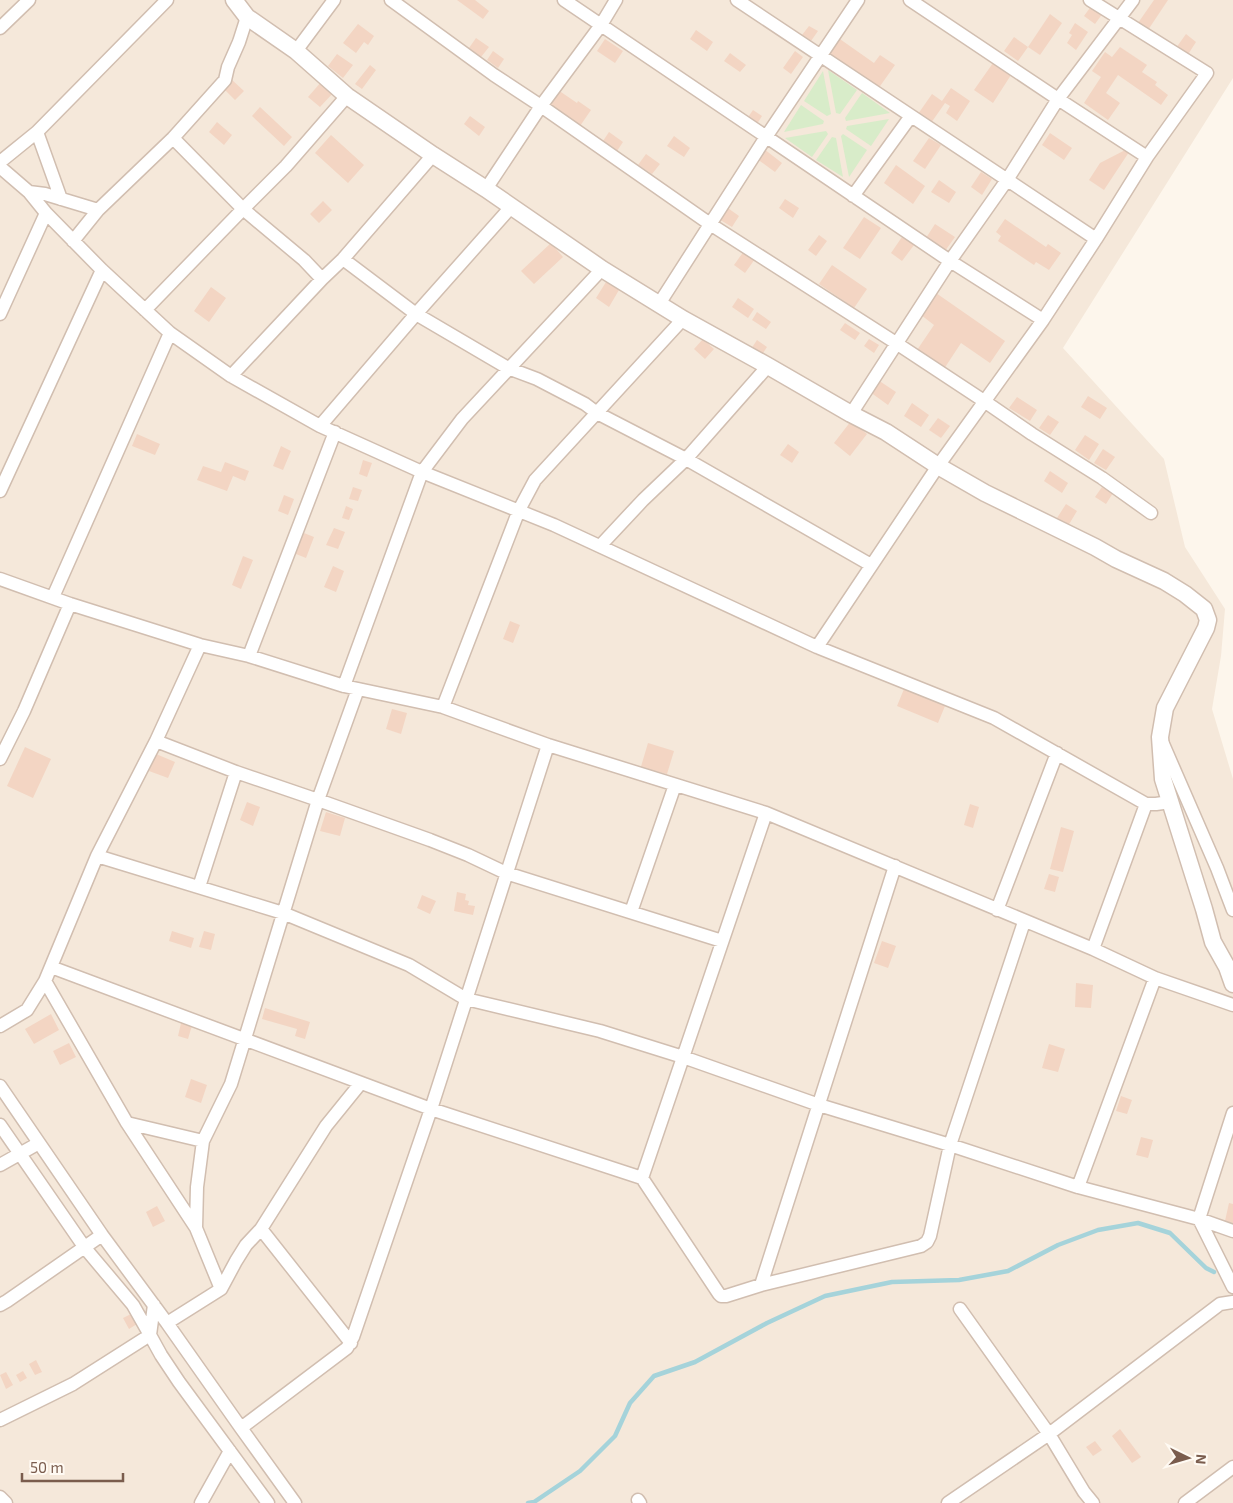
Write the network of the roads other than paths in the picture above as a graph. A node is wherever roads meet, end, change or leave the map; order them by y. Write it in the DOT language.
graph roads {
  1 [pos="29,0"];
  2 [pos="167,0"];
  3 [pos="234,0"];
  4 [pos="334,0"];
  5 [pos="391,0"];
  6 [pos="564,0"];
  7 [pos="616,0"];
  8 [pos="737,0"];
  9 [pos="858,0"];
  10 [pos="910,0"];
  11 [pos="1090,0"];
  12 [pos="1132,0"];
  13 [pos="246,17"];
  14 [pos="1118,19"];
  15 [pos="601,25"];
  16 [pos="0,28"];
  17 [pos="296,51"];
  18 [pos="821,55"];
  19 [pos="347,96"];
  20 [pos="1058,100"];
  21 [pos="541,106"];
  22 [pos="911,116"];
  23 [pos="37,132"];
  24 [pos="766,137"];
  25 [pos="173,138"];
  26 [pos="433,155"];
  27 [pos="1147,157"];
  28 [pos="0,162"];
  29 [pos="0,167"];
  30 [pos="1007,180"];
  31 [pos="486,189"];
  32 [pos="29,192"];
  33 [pos="853,196"];
  34 [pos="61,199"];
  35 [pos="511,207"];
  36 [pos="243,209"];
  37 [pos="98,210"];
  38 [pos="46,213"];
  39 [pos="710,224"];
  40 [pos="1096,239"];
  41 [pos="73,241"];
  42 [pos="343,259"];
  43 [pos="950,261"];
  44 [pos="602,269"];
  45 [pos="102,270"];
  46 [pos="322,279"];
  47 [pos="659,304"];
  48 [pos="145,310"];
  49 [pos="0,314"];
  50 [pos="416,314"];
  51 [pos="683,319"];
  52 [pos="1043,320"];
  53 [pos="170,333"];
  54 [pos="896,343"];
  55 [pos="768,366"];
  56 [pos="508,368"];
  57 [pos="231,376"];
  58 [pos="984,401"];
  59 [pos="597,413"];
  60 [pos="851,414"];
  61 [pos="320,426"];
  62 [pos="335,432"];
  63 [pos="686,459"];
  64 [pos="938,466"];
  65 [pos="422,472"];
  66 [pos="0,491"];
  67 [pos="519,510"];
  68 [pos="1150,513"];
  69 [pos="600,546"];
  70 [pos="871,565"];
  71 [pos="0,579"];
  72 [pos="53,598"];
  73 [pos="70,604"];
  74 [pos="200,645"];
  75 [pos="817,647"];
  76 [pos="249,656"];
  77 [pos="344,686"];
  78 [pos="358,689"];
  79 [pos="443,707"];
  80 [pos="1160,737"];
  81 [pos="156,741"];
  82 [pos="548,745"];
  83 [pos="1058,753"];
  84 [pos="0,759"];
  85 [pos="236,772"];
  86 [pos="675,784"];
  87 [pos="318,800"];
  88 [pos="1170,802"];
  89 [pos="1146,804"];
  90 [pos="766,813"];
  91 [pos="97,856"];
  92 [pos="895,866"];
  93 [pos="506,873"];
  94 [pos="199,887"];
  95 [pos="997,910"];
  96 [pos="1233,910"];
  97 [pos="283,912"];
  98 [pos="631,912"];
  99 [pos="1024,922"];
  100 [pos="722,941"];
  101 [pos="1093,949"];
  102 [pos="51,967"];
  103 [pos="1154,978"];
  104 [pos="45,981"];
  105 [pos="1233,984"];
  106 [pos="466,999"];
  107 [pos="1233,1005"];
  108 [pos="0,1026"];
  109 [pos="245,1039"];
  110 [pos="683,1057"];
  111 [pos="360,1084"];
  112 [pos="0,1086"];
  113 [pos="819,1105"];
  114 [pos="431,1109"];
  115 [pos="1233,1112"];
  116 [pos="127,1123"];
  117 [pos="0,1126"];
  118 [pos="203,1141"];
  119 [pos="39,1143"];
  120 [pos="950,1145"];
  121 [pos="20,1154"];
  122 [pos="0,1165"];
  123 [pos="642,1178"];
  124 [pos="1078,1187"];
  125 [pos="1199,1219"];
  126 [pos="196,1228"];
  127 [pos="261,1229"];
  128 [pos="1233,1231"];
  129 [pos="102,1236"];
  130 [pos="85,1248"];
  131 [pos="761,1285"];
  132 [pos="1233,1287"];
  133 [pos="221,1289"];
  134 [pos="1233,1302"];
  135 [pos="0,1305"];
  136 [pos="154,1305"];
  137 [pos="960,1309"];
  138 [pos="167,1323"];
  139 [pos="150,1336"];
  140 [pos="351,1343"];
  141 [pos="0,1420"];
  142 [pos="240,1428"];
  143 [pos="1049,1434"];
  144 [pos="230,1451"];
  145 [pos="1233,1467"];
  146 [pos="0,1497"];
  147 [pos="6,1503"];
  148 [pos="202,1503"];
  149 [pos="268,1503"];
  150 [pos="295,1503"];
  151 [pos="948,1503"];
  152 [pos="1093,1503"];
  153 [pos="1185,1503"];
  1 -- 16 [label="street"];
  2 -- 23 [label="street"];
  3 -- 13 [label="street"];
  4 -- 17 [label="street"];
  5 -- 21 [label="street"];
  6 -- 15 [label="street"];
  7 -- 15 [label="street"];
  8 -- 18 [label="street"];
  9 -- 18 [label="street"];
  10 -- 20 [label="street"];
  11 -- 14 [label="street"];
  12 -- 14 [label="street"];
  13 -- 17 [label="street"];
  13 -- 25 [label="street"];
  14 -- 20 [label="street"];
  14 -- 27 [label="street"];
  15 -- 21 [label="street"];
  15 -- 24 [label="street"];
  17 -- 19 [label="street"];
  18 -- 22 [label="street"];
  18 -- 24 [label="street"];
  19 -- 26 [label="street"];
  19 -- 36 [label="street"];
  20 -- 27 [label="street"];
  20 -- 30 [label="street"];
  21 -- 31 [label="street"];
  21 -- 39 [label="street"];
  22 -- 30 [label="street"];
  22 -- 33 [label="street"];
  23 -- 28 [label="street"];
  23 -- 34 [label="street"];
  24 -- 33 [label="street"];
  24 -- 39 [label="street"];
  25 -- 36 [label="street"];
  25 -- 37 [label="street"];
  26 -- 31 [label="street"];
  26 -- 42 [label="street"];
  27 -- 40 [label="street"];
  29 -- 32 [label="street"];
  30 -- 40 [label="street"];
  30 -- 43 [label="street"];
  31 -- 35 [label="street"];
  32 -- 34 [label="street"];
  32 -- 38 [label="street"];
  33 -- 43 [label="street"];
  34 -- 37 [label="street"];
  35 -- 44 [label="street"];
  35 -- 50 [label="street"];
  36 -- 46 [label="street"];
  36 -- 48 [label="street"];
  37 -- 41 [label="street"];
  38 -- 41 [label="street"];
  38 -- 49 [label="street"];
  39 -- 47 [label="street"];
  39 -- 54 [label="street"];
  40 -- 52 [label="street"];
  41 -- 45 [label="street"];
  42 -- 46 [label="street"];
  42 -- 50 [label="street"];
  43 -- 52 [label="street"];
  43 -- 54 [label="street"];
  44 -- 47 [label="street"];
  44 -- 56 [label="street"];
  45 -- 48 [label="street"];
  45 -- 66 [label="street"];
  46 -- 57 [label="street"];
  47 -- 51 [label="street"];
  48 -- 53 [label="street"];
  50 -- 56 [label="street"];
  50 -- 61 [label="street"];
  51 -- 55 [label="street"];
  51 -- 59 [label="street"];
  52 -- 58 [label="street"];
  53 -- 57 [label="street"];
  53 -- 72 [label="street"];
  54 -- 58 [label="street"];
  54 -- 60 [label="street"];
  55 -- 60 [label="street"];
  55 -- 63 [label="street"];
  56 -- 59 [label="street"];
  56 -- 65 [label="street"];
  57 -- 61 [label="street"];
  58 -- 64 [label="street"];
  58 -- 68 [label="street"];
  59 -- 63 [label="street"];
  59 -- 67 [label="street"];
  60 -- 64 [label="street"];
  61 -- 62 [label="street"];
  62 -- 65 [label="street"];
  62 -- 76 [label="street"];
  63 -- 69 [label="street"];
  63 -- 70 [label="street"];
  64 -- 70 [label="street"];
  64 -- 80 [label="street"];
  65 -- 67 [label="street"];
  65 -- 77 [label="street"];
  67 -- 69 [label="street"];
  67 -- 79 [label="street"];
  69 -- 75 [label="street"];
  70 -- 75 [label="street"];
  71 -- 72 [label="street"];
  72 -- 73 [label="street"];
  73 -- 74 [label="street"];
  73 -- 84 [label="street"];
  74 -- 76 [label="street"];
  74 -- 81 [label="street"];
  75 -- 83 [label="street"];
  76 -- 77 [label="street"];
  77 -- 78 [label="street"];
  78 -- 79 [label="street"];
  78 -- 87 [label="street"];
  79 -- 82 [label="street"];
  80 -- 88 [label="street"];
  80 -- 96 [label="street"];
  81 -- 85 [label="street"];
  81 -- 91 [label="street"];
  82 -- 86 [label="street"];
  82 -- 93 [label="street"];
  83 -- 89 [label="street"];
  83 -- 95 [label="street"];
  85 -- 87 [label="street"];
  85 -- 94 [label="street"];
  86 -- 90 [label="street"];
  86 -- 98 [label="street"];
  87 -- 93 [label="street"];
  87 -- 97 [label="street"];
  88 -- 89 [label="street"];
  88 -- 105 [label="street"];
  89 -- 101 [label="street"];
  90 -- 92 [label="street"];
  90 -- 100 [label="street"];
  91 -- 94 [label="street"];
  91 -- 102 [label="street"];
  92 -- 95 [label="street"];
  92 -- 113 [label="street"];
  93 -- 98 [label="street"];
  93 -- 106 [label="street"];
  94 -- 97 [label="street"];
  95 -- 99 [label="street"];
  97 -- 106 [label="street"];
  97 -- 109 [label="street"];
  98 -- 100 [label="street"];
  99 -- 101 [label="street"];
  99 -- 120 [label="street"];
  100 -- 110 [label="street"];
  101 -- 103 [label="street"];
  102 -- 104 [label="street"];
  102 -- 109 [label="street"];
  103 -- 107 [label="street"];
  103 -- 124 [label="street"];
  104 -- 108 [label="street"];
  104 -- 116 [label="street"];
  106 -- 110 [label="street"];
  106 -- 114 [label="street"];
  109 -- 111 [label="street"];
  109 -- 118 [label="street"];
  110 -- 113 [label="street"];
  110 -- 123 [label="street"];
  111 -- 114 [label="street"];
  111 -- 127 [label="street"];
  112 -- 119 [label="street"];
  113 -- 120 [label="street"];
  113 -- 131 [label="street"];
  114 -- 123 [label="street"];
  114 -- 140 [label="street"];
  115 -- 125 [label="street"];
  116 -- 118 [label="street"];
  116 -- 126 [label="street"];
  117 -- 121 [label="street"];
  118 -- 126 [label="street"];
  119 -- 121 [label="street"];
  119 -- 129 [label="street"];
  120 -- 124 [label="street"];
  120 -- 131 [label="street"];
  121 -- 122 [label="street"];
  121 -- 130 [label="street"];
  123 -- 131 [label="street"];
  124 -- 125 [label="street"];
  125 -- 128 [label="street"];
  125 -- 132 [label="street"];
  126 -- 133 [label="street"];
  127 -- 133 [label="street"];
  127 -- 140 [label="street"];
  129 -- 130 [label="street"];
  129 -- 136 [label="street"];
  130 -- 135 [label="street"];
  130 -- 139 [label="street"];
  133 -- 138 [label="street"];
  134 -- 143 [label="street"];
  136 -- 138 [label="street"];
  136 -- 139 [label="street"];
  137 -- 143 [label="street"];
  138 -- 142 [label="street"];
  139 -- 141 [label="street"];
  139 -- 144 [label="street"];
  140 -- 142 [label="street"];
  142 -- 150 [label="street"];
  143 -- 151 [label="street"];
  143 -- 152 [label="street"];
  144 -- 148 [label="street"];
  144 -- 149 [label="street"];
  145 -- 153 [label="street"];
  146 -- 147 [label="street"];
}
